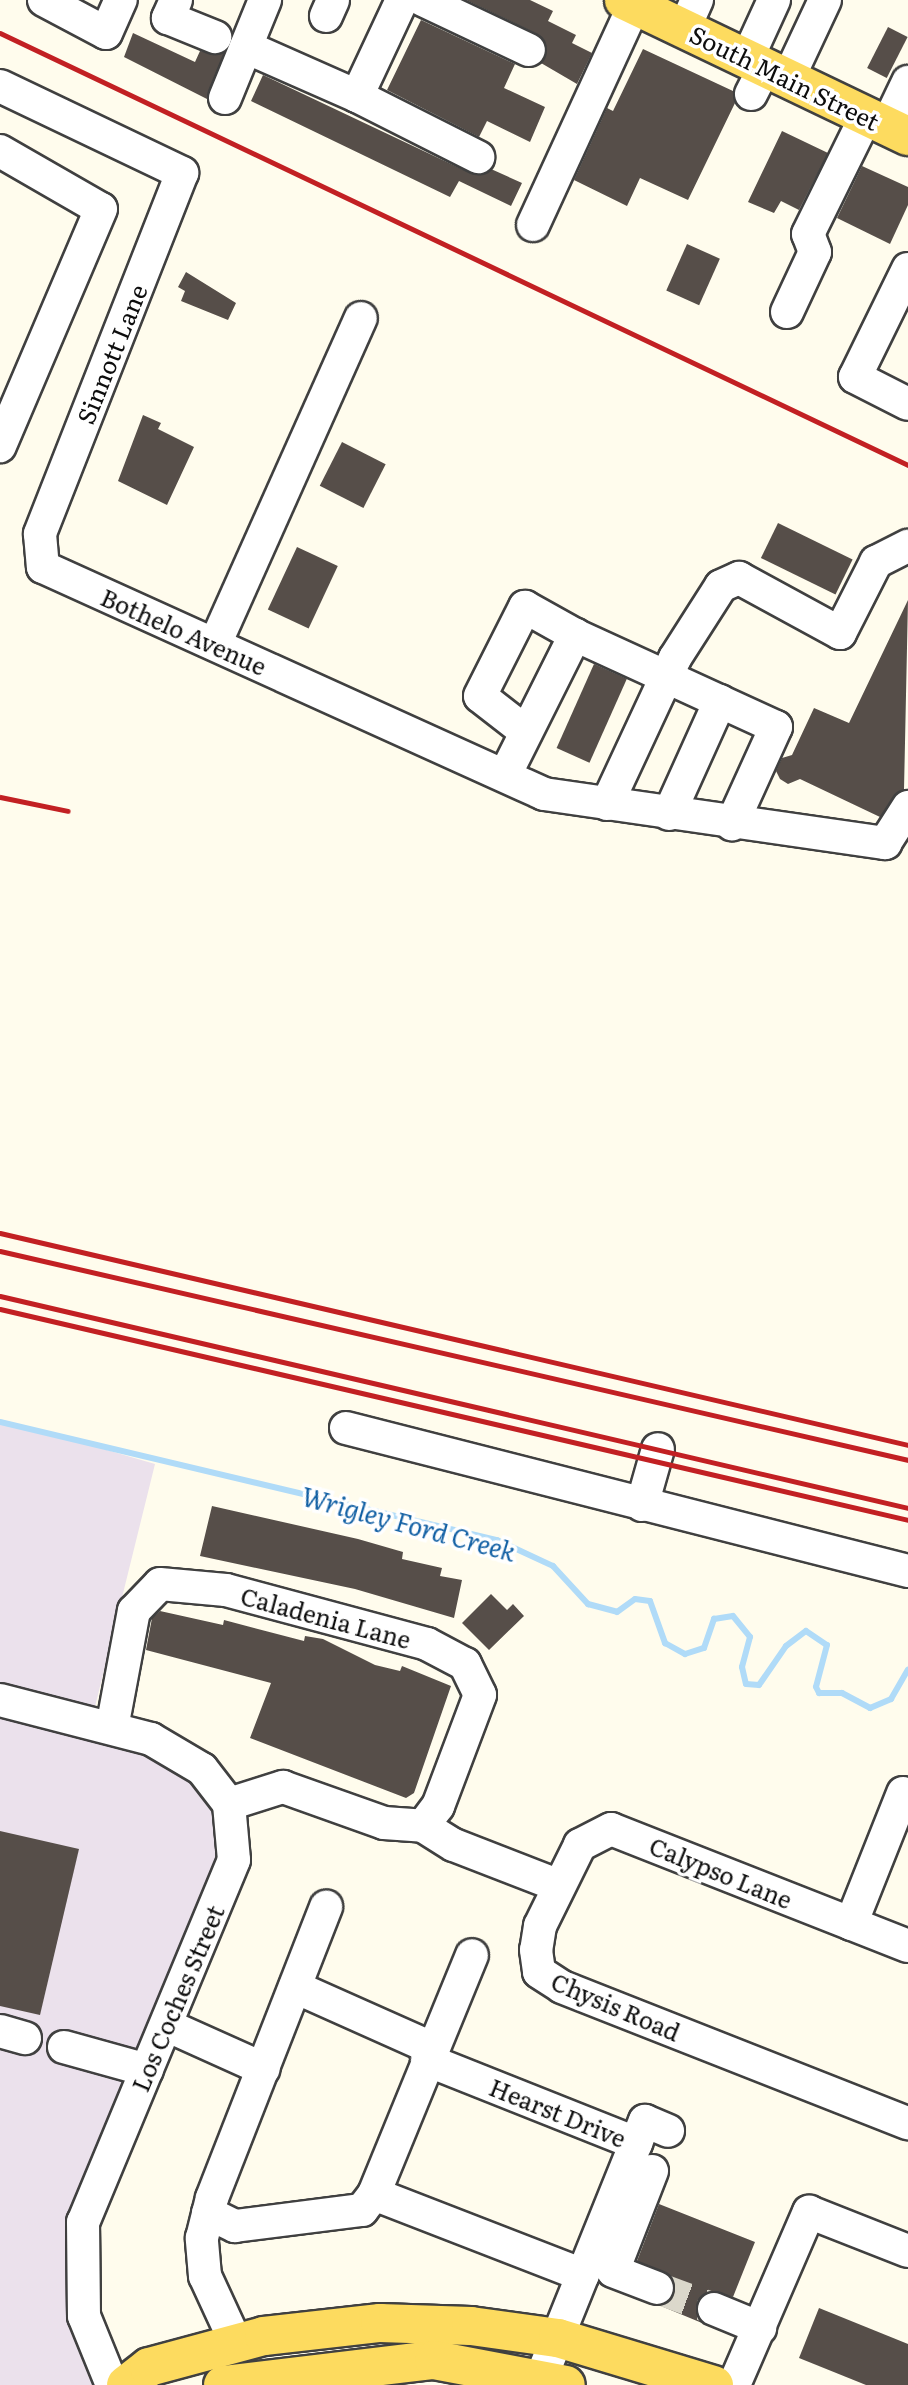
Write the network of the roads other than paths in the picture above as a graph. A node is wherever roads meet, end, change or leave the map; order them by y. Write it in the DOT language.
graph roads {
  1 [pos="44,0"];
  2 [pos="121,0"];
  3 [pos="176,0"];
  4 [pos="265,0"];
  5 [pos="402,0"];
  6 [pos="423,0"];
  7 [pos="774,0"];
  8 [pos="825,0"];
  9 [pos="627,1"];
  10 [pos="690,14"];
  11 [pos="215,37"];
  12 [pos="246,47"];
  13 [pos="529,50"];
  14 [pos="763,75"];
  15 [pos="908,82"];
  16 [pos="0,86"];
  17 [pos="357,96"];
  18 [pos="225,98"];
  19 [pos="887,126"];
  20 [pos="0,151"];
  21 [pos="478,157"];
  22 [pos="526,220"];
  23 [pos="908,269"];
  24 [pos="787,312"];
  25 [pos="361,318"];
  26 [pos="908,404"];
  27 [pos="0,446"];
  28 [pos="40,534"];
  29 [pos="908,546"];
  30 [pos="575,635"];
  31 [pos="215,645"];
  32 [pos="667,676"];
  33 [pos="720,701"];
  34 [pos="526,732"];
  35 [pos="505,775"];
  36 [pos="607,804"];
  37 [pos="908,807"];
  38 [pos="669,814"];
  39 [pos="732,824"];
  40 [pos="346,1428"];
  41 [pos="658,1450"];
  42 [pos="642,1505"];
  43 [pos="908,1571"];
  44 [pos="0,1700"];
  45 [pos="112,1728"];
  46 [pos="903,1793"];
  47 [pos="229,1804"];
  48 [pos="423,1826"];
  49 [pos="557,1885"];
  50 [pos="326,1906"];
  51 [pos="851,1923"];
  52 [pos="908,1947"];
  53 [pos="472,1955"];
  54 [pos="295,1987"];
  55 [pos="166,2025"];
  56 [pos="65,2047"];
  57 [pos="430,2054"];
  58 [pos="264,2069"];
  59 [pos="147,2070"];
  60 [pos="908,2123"];
  61 [pos="668,2131"];
  62 [pos="636,2143"];
  63 [pos="652,2171"];
  64 [pos="374,2194"];
  65 [pos="208,2213"];
  66 [pos="908,2251"];
  67 [pos="583,2275"];
  68 [pos="657,2288"];
  69 [pos="714,2309"];
  70 [pos="760,2328"];
  71 [pos="558,2338"];
  72 [pos="236,2343"];
  73 [pos="549,2383"];
  74 [pos="112,2385"];
  75 [pos="126,2385"];
  76 [pos="223,2385"];
  77 [pos="714,2385"];
  78 [pos="734,2385"];
  1 -- 2 [label="street"];
  3 -- 11 [label="street"];
  4 -- 12 [label="street"];
  5 -- 17 [label="street"];
  6 -- 13 [label="street"];
  7 -- 14 [label="street"];
  8 -- 14 [label="street"];
  9 -- 10 [label="main road, South Main Street"];
  9 -- 22 [label="street"];
  10 -- 14 [label="main road, South Main Street"];
  12 -- 17 [label="street"];
  12 -- 18 [label="street"];
  14 -- 19 [label="main road, South Main Street"];
  15 -- 19 [label="street"];
  16 -- 28 [label="street, Sinnott Lane"];
  17 -- 21 [label="street"];
  19 -- 24 [label="street"];
  20 -- 27 [label="street"];
  23 -- 26 [label="street"];
  25 -- 31 [label="street"];
  28 -- 31 [label="street, Bothelo Avenue"];
  29 -- 32 [label="street"];
  30 -- 32 [label="street"];
  30 -- 34 [label="street"];
  30 -- 34 [label="street"];
  31 -- 35 [label="street, Bothelo Avenue"];
  32 -- 33 [label="street"];
  32 -- 36 [label="street"];
  33 -- 38 [label="street"];
  33 -- 39 [label="street"];
  34 -- 35 [label="street"];
  35 -- 36 [label="street, Bothelo Avenue"];
  36 -- 38 [label="street, Bothelo Avenue"];
  37 -- 39 [label="street, Bothelo Avenue"];
  38 -- 39 [label="street, Bothelo Avenue"];
  40 -- 42 [label="street"];
  41 -- 42 [label="street"];
  42 -- 43 [label="street"];
  44 -- 45 [label="street"];
  45 -- 47 [label="street"];
  45 -- 48 [label="street, Caladenia Lane"];
  46 -- 51 [label="street"];
  47 -- 48 [label="street"];
  47 -- 55 [label="street, Los Coches Street"];
  48 -- 49 [label="street"];
  49 -- 51 [label="street, Calypso Lane"];
  49 -- 60 [label="street, Chysis Road"];
  50 -- 54 [label="street"];
  51 -- 52 [label="street, Calypso Lane"];
  53 -- 57 [label="street"];
  54 -- 57 [label="street, Hearst Drive"];
  54 -- 58 [label="street"];
  55 -- 58 [label="street"];
  55 -- 59 [label="street, Los Coches Street"];
  56 -- 59 [label="street"];
  57 -- 62 [label="street, Hearst Drive"];
  57 -- 64 [label="street"];
  58 -- 65 [label="street"];
  59 -- 74 [label="street, Los Coches Street"];
  61 -- 62 [label="street"];
  62 -- 67 [label="street, Hearst Drive"];
  63 -- 68 [label="street"];
  64 -- 65 [label="street"];
  64 -- 67 [label="street"];
  65 -- 72 [label="street"];
  66 -- 70 [label="street"];
  67 -- 71 [label="street, Hearst Drive"];
  69 -- 70 [label="street"];
  70 -- 78 [label="street"];
  71 -- 72 [label="main road"];
  71 -- 73 [label="street, Hearst Drive"];
  71 -- 77 [label="main road"];
  72 -- 75 [label="main road"];
  73 -- 76 [label="main road"];
}
